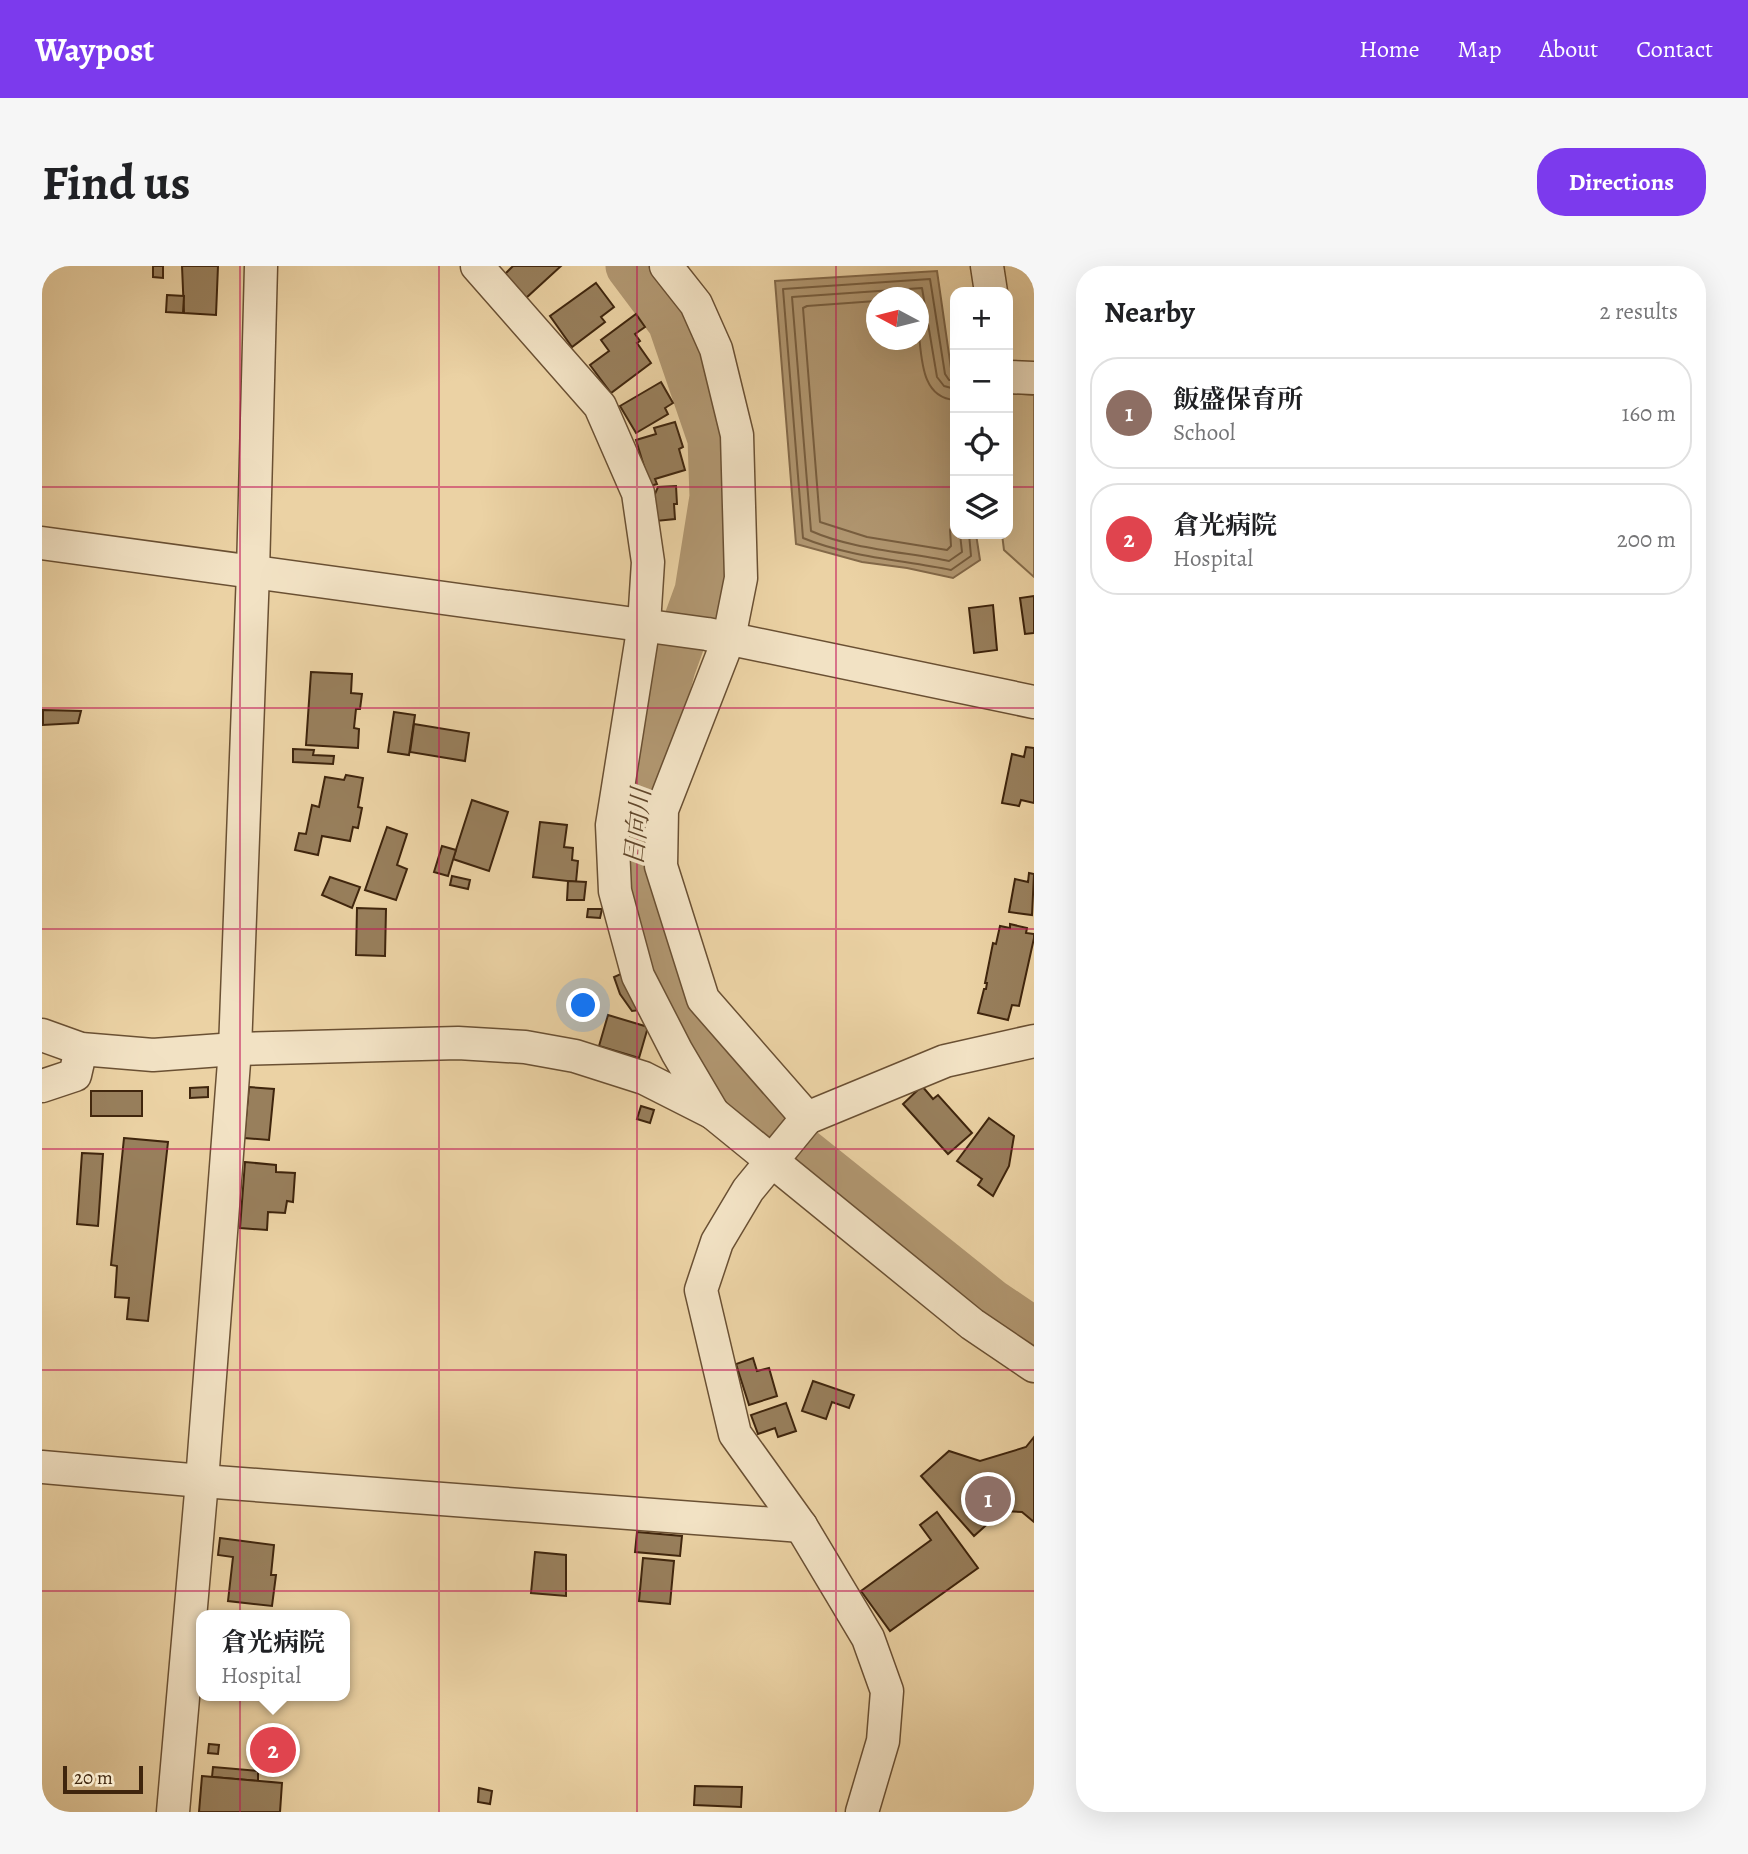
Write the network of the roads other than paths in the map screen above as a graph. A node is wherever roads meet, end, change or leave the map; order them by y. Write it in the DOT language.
graph roads {
  1 [pos="261,266"];
  2 [pos="477,266"];
  3 [pos="666,266"];
  4 [pos="987,266"];
  5 [pos="990,287"];
  6 [pos="1013,377"];
  7 [pos="1034,379"];
  8 [pos="42,543"];
  9 [pos="253,572"];
  10 [pos="651,626"];
  11 [pos="718,636"];
  12 [pos="1034,702"];
  13 [pos="42,1035"];
  14 [pos="1034,1041"];
  15 [pos="81,1049"];
  16 [pos="235,1049"];
  17 [pos="42,1086"];
  18 [pos="713,1113"];
  19 [pos="807,1118"];
  20 [pos="773,1161"];
  21 [pos="1034,1366"];
  22 [pos="42,1466"];
  23 [pos="202,1481"];
  24 [pos="800,1525"];
  25 [pos="173,1812"];
  26 [pos="862,1812"];
  1 -- 9 [label="street"];
  2 -- 10 [label="street"];
  3 -- 11 [label="street"];
  4 -- 5 [label="street"];
  6 -- 7 [label="street"];
  8 -- 9 [label="street"];
  9 -- 10 [label="street"];
  9 -- 16 [label="street"];
  10 -- 11 [label="street"];
  10 -- 18 [label="street"];
  11 -- 12 [label="street"];
  11 -- 19 [label="street"];
  13 -- 15 [label="street"];
  14 -- 19 [label="street"];
  15 -- 16 [label="street"];
  15 -- 17 [label="street"];
  16 -- 18 [label="street"];
  16 -- 23 [label="street"];
  18 -- 20 [label="street"];
  19 -- 20 [label="street"];
  20 -- 21 [label="street"];
  20 -- 24 [label="street"];
  22 -- 23 [label="street"];
  23 -- 24 [label="street"];
  23 -- 25 [label="street"];
  24 -- 26 [label="street"];
}
